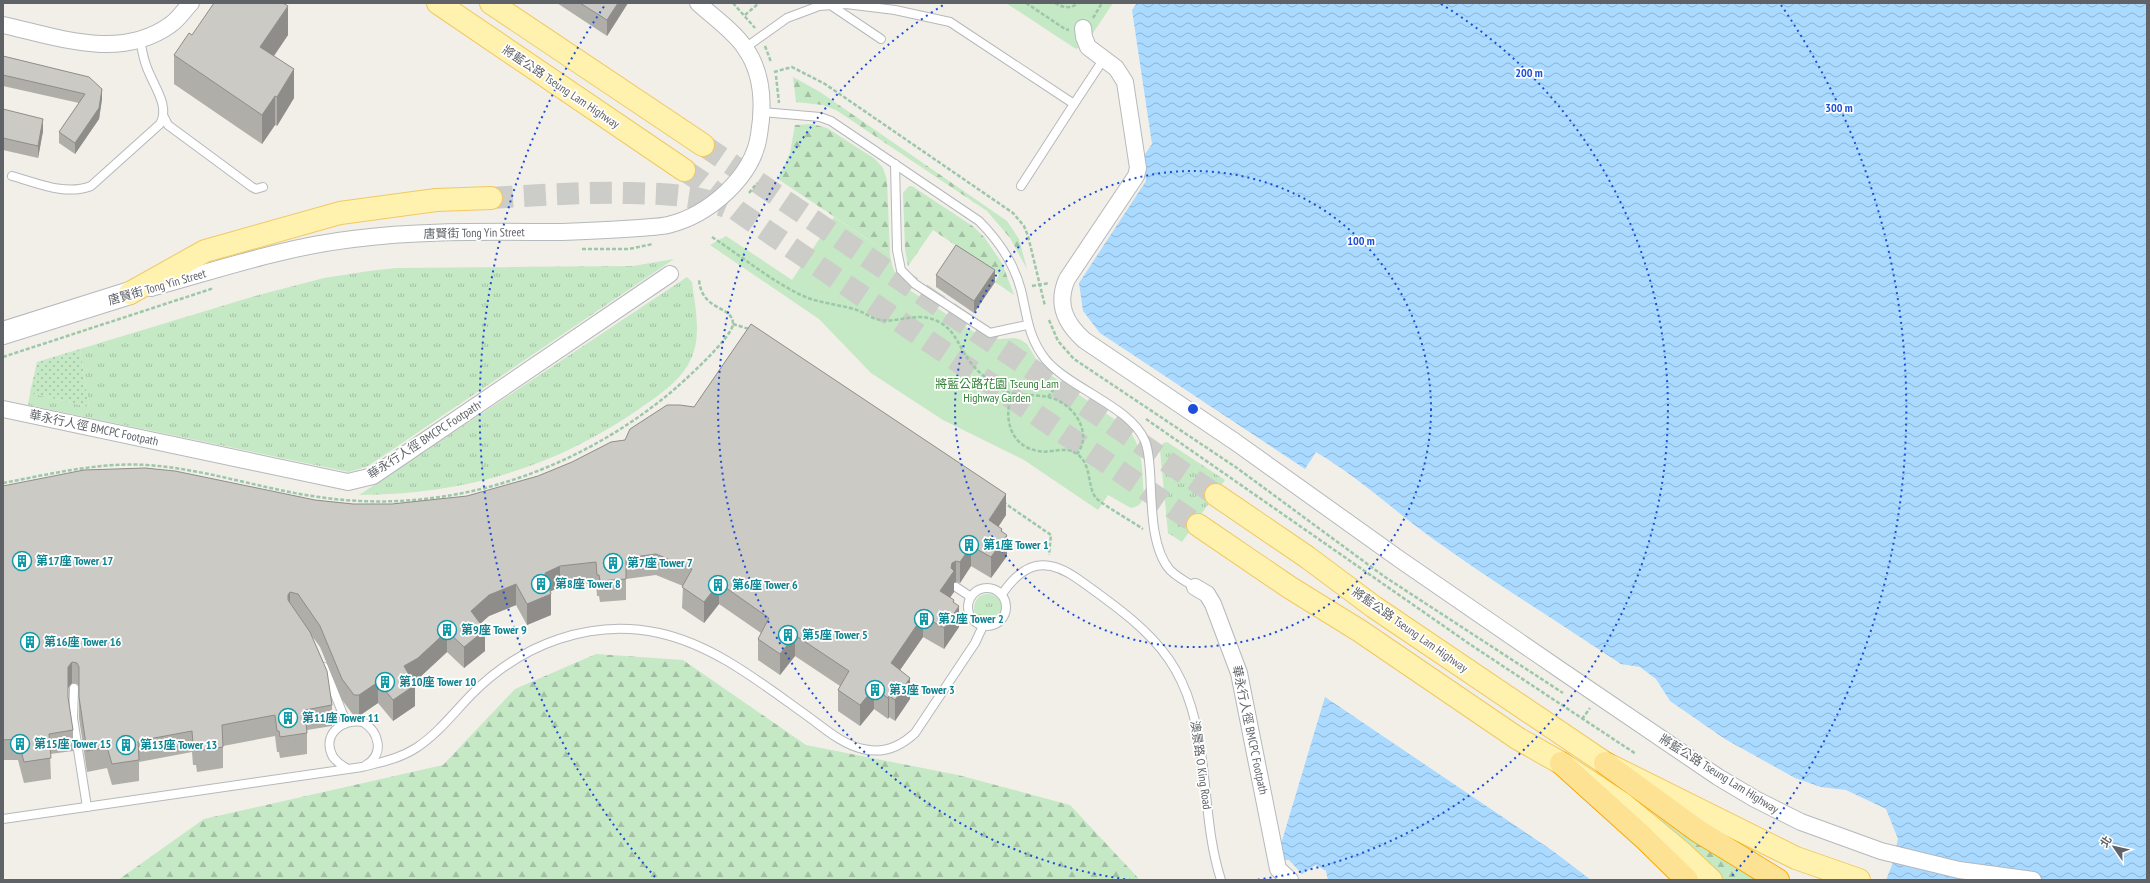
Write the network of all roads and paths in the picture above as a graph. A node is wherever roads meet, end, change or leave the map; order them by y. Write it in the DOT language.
graph roads {
  1 [pos="191,3"];
  2 [pos="438,3"];
  3 [pos="490,3"];
  4 [pos="698,3"];
  5 [pos="759,3"];
  6 [pos="1026,3"];
  7 [pos="1055,3"];
  8 [pos="1078,3"];
  9 [pos="829,4"];
  10 [pos="745,15"];
  11 [pos="3,25"];
  12 [pos="1083,28"];
  13 [pos="881,39"];
  14 [pos="140,40"];
  15 [pos="745,48"];
  16 [pos="1103,60"];
  17 [pos="1074,104"];
  18 [pos="762,112"];
  19 [pos="164,117"];
  20 [pos="702,145"];
  21 [pos="895,164"];
  22 [pos="684,170"];
  23 [pos="12,176"];
  24 [pos="1021,186"];
  25 [pos="263,187"];
  26 [pos="491,198"];
  27 [pos="712,236"];
  28 [pos="670,274"];
  29 [pos="699,280"];
  30 [pos="130,294"];
  31 [pos="733,324"];
  32 [pos="1027,325"];
  33 [pos="750,330"];
  34 [pos="3,333"];
  35 [pos="727,336"];
  36 [pos="1012,394"];
  37 [pos="3,409"];
  38 [pos="1146,419"];
  39 [pos="1149,426"];
  40 [pos="1077,454"];
  41 [pos="1216,494"];
  42 [pos="999,499"];
  43 [pos="1198,525"];
  44 [pos="1156,538"];
  45 [pos="1048,547"];
  46 [pos="956,587"];
  47 [pos="1195,587"];
  48 [pos="1002,594"];
  49 [pos="971,597"];
  50 [pos="983,626"];
  51 [pos="321,662"];
  52 [pos="74,688"];
  53 [pos="346,722"];
  54 [pos="1561,763"];
  55 [pos="1605,763"];
  56 [pos="362,767"];
  57 [pos="348,769"];
  58 [pos="87,807"];
  59 [pos="3,819"];
  60 [pos="1221,880"];
  61 [pos="1290,880"];
  62 [pos="1686,880"];
  63 [pos="1711,880"];
  64 [pos="1778,880"];
  65 [pos="1859,880"];
  66 [pos="2033,880"];
  1 -- 14 [label="street"];
  2 -- 22 [label="main road, 將藍公路 Tseung Lam Highway"];
  3 -- 20 [label="main road"];
  4 -- 15 [label="street, 唐賢街 Tong Yin Street"];
  5 -- 10 [label="path"];
  6 -- 12 [label="path"];
  7 -- 8 [label="path"];
  9 -- 13 [label="lane"];
  9 -- 15 [label="lane"];
  9 -- 17 [label="lane"];
  11 -- 14 [label="street"];
  12 -- 16 [label="street, 將藍公路 Tseung Lam Highway"];
  14 -- 19 [label="lane"];
  15 -- 18 [label="street, 唐賢街 Tong Yin Street"];
  16 -- 17 [label="lane"];
  16 -- 66 [label="street, 將藍公路 Tseung Lam Highway"];
  17 -- 24 [label="lane"];
  18 -- 21 [label="lane"];
  18 -- 30 [label="street, 唐賢街 Tong Yin Street"];
  19 -- 23 [label="lane"];
  19 -- 25 [label="lane"];
  21 -- 32 [label="lane"];
  21 -- 32 [label="lane"];
  26 -- 30 [label="main road"];
  27 -- 36 [label="path"];
  28 -- 37 [label="street, 華永行人徑 BMCPC Footpath"];
  29 -- 31 [label="path"];
  30 -- 34 [label="street, 唐賢街 Tong Yin Street"];
  31 -- 33 [label="path"];
  31 -- 35 [label="path"];
  32 -- 44 [label="lane"];
  36 -- 40 [label="path"];
  36 -- 40 [label="path"];
  38 -- 39 [label="path"];
  40 -- 44 [label="path"];
  41 -- 55 [label="main road, 將藍公路 Tseung Lam Highway"];
  42 -- 45 [label="path"];
  43 -- 54 [label="main road"];
  44 -- 47 [label="lane"];
  46 -- 49 [label="lane"];
  47 -- 61 [label="street, 華永行人徑 BMCPC Footpath"];
  48 -- 49 [label="lane"];
  48 -- 50 [label="lane"];
  48 -- 60 [label="lane, 澳景路 O King Road"];
  49 -- 50 [label="lane"];
  50 -- 56 [label="lane"];
  51 -- 53 [label="lane"];
  52 -- 58 [label="lane"];
  53 -- 56 [label="lane"];
  53 -- 57 [label="lane"];
  54 -- 62 [label="highway"];
  54 -- 63 [label="main road"];
  55 -- 64 [label="highway"];
  55 -- 65 [label="main road, 將藍公路 Tseung Lam Highway"];
  56 -- 57 [label="lane"];
  57 -- 58 [label="lane"];
  58 -- 59 [label="lane"];
}
